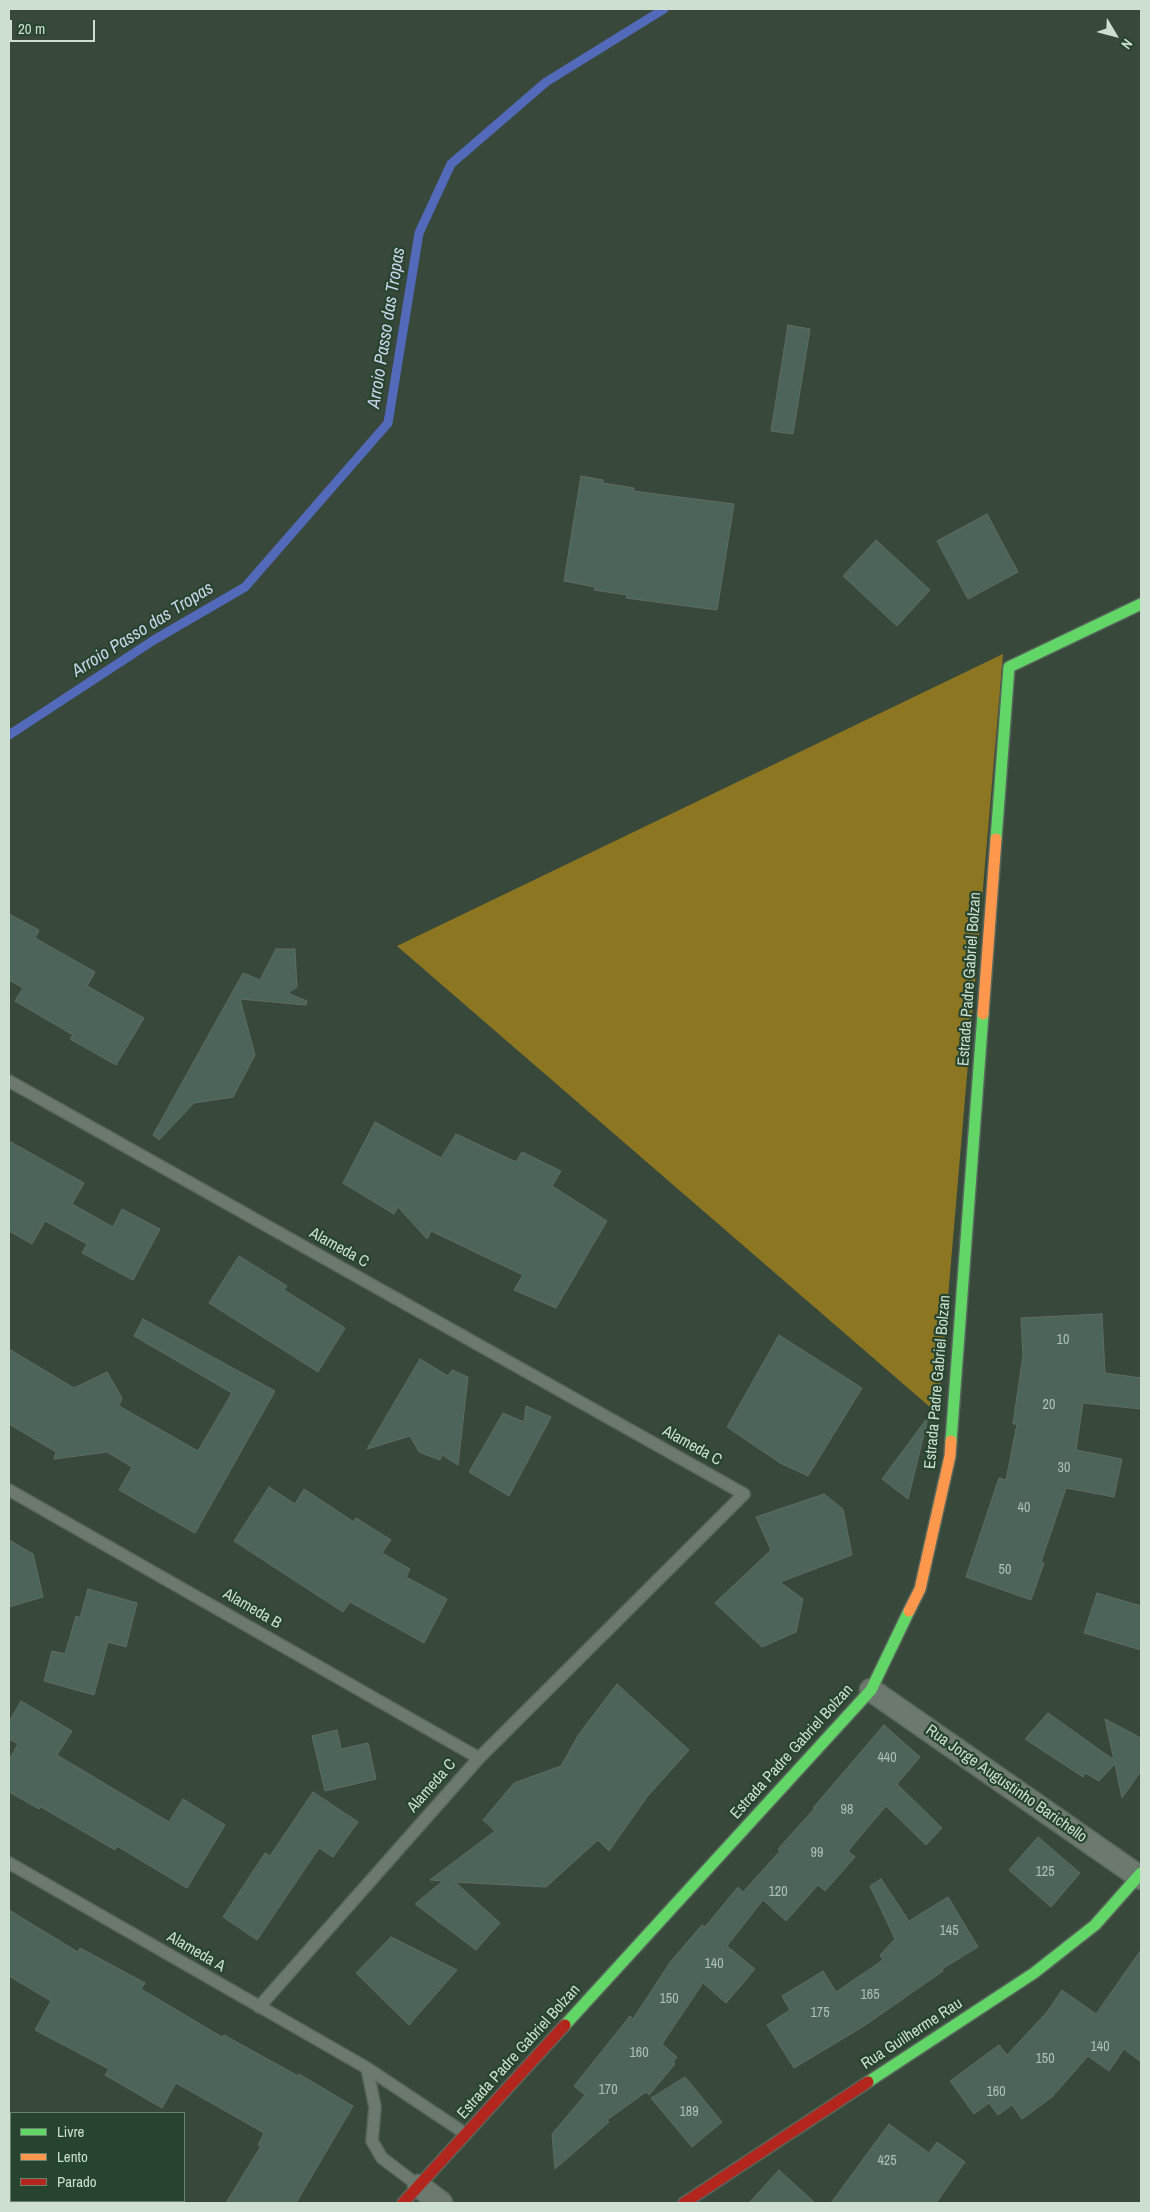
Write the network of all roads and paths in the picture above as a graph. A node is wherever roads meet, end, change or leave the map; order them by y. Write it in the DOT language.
graph roads {
  1 [pos="1141,604"];
  2 [pos="9,1081"];
  3 [pos="9,1490"];
  4 [pos="871,1690"];
  5 [pos="479,1758"];
  6 [pos="9,1863"];
  7 [pos="1141,1876"];
  8 [pos="259,2006"];
  9 [pos="367,2068"];
  10 [pos="466,2134"];
  11 [pos="419,2186"];
  12 [pos="403,2203"];
  13 [pos="441,2203"];
  14 [pos="684,2203"];
  1 -- 4 [label="street, Estrada Padre Gabriel Bolzan"];
  2 -- 5 [label="lane, Alameda C"];
  3 -- 5 [label="lane, Alameda B"];
  4 -- 7 [label="street, Rua Jorge Augustinho Barichello"];
  4 -- 10 [label="street, Estrada Padre Gabriel Bolzan"];
  5 -- 8 [label="lane, Alameda C"];
  6 -- 8 [label="lane, Alameda A"];
  7 -- 14 [label="street, Rua Guilherme Rau"];
  8 -- 9 [label="lane, Alameda A"];
  9 -- 10 [label="lane, Alameda A"];
  9 -- 11 [label="lane"];
  10 -- 11 [label="street, Estrada Padre Gabriel Bolzan"];
  11 -- 12 [label="street, Estrada Padre Gabriel Bolzan"];
  11 -- 13 [label="street"];
}
